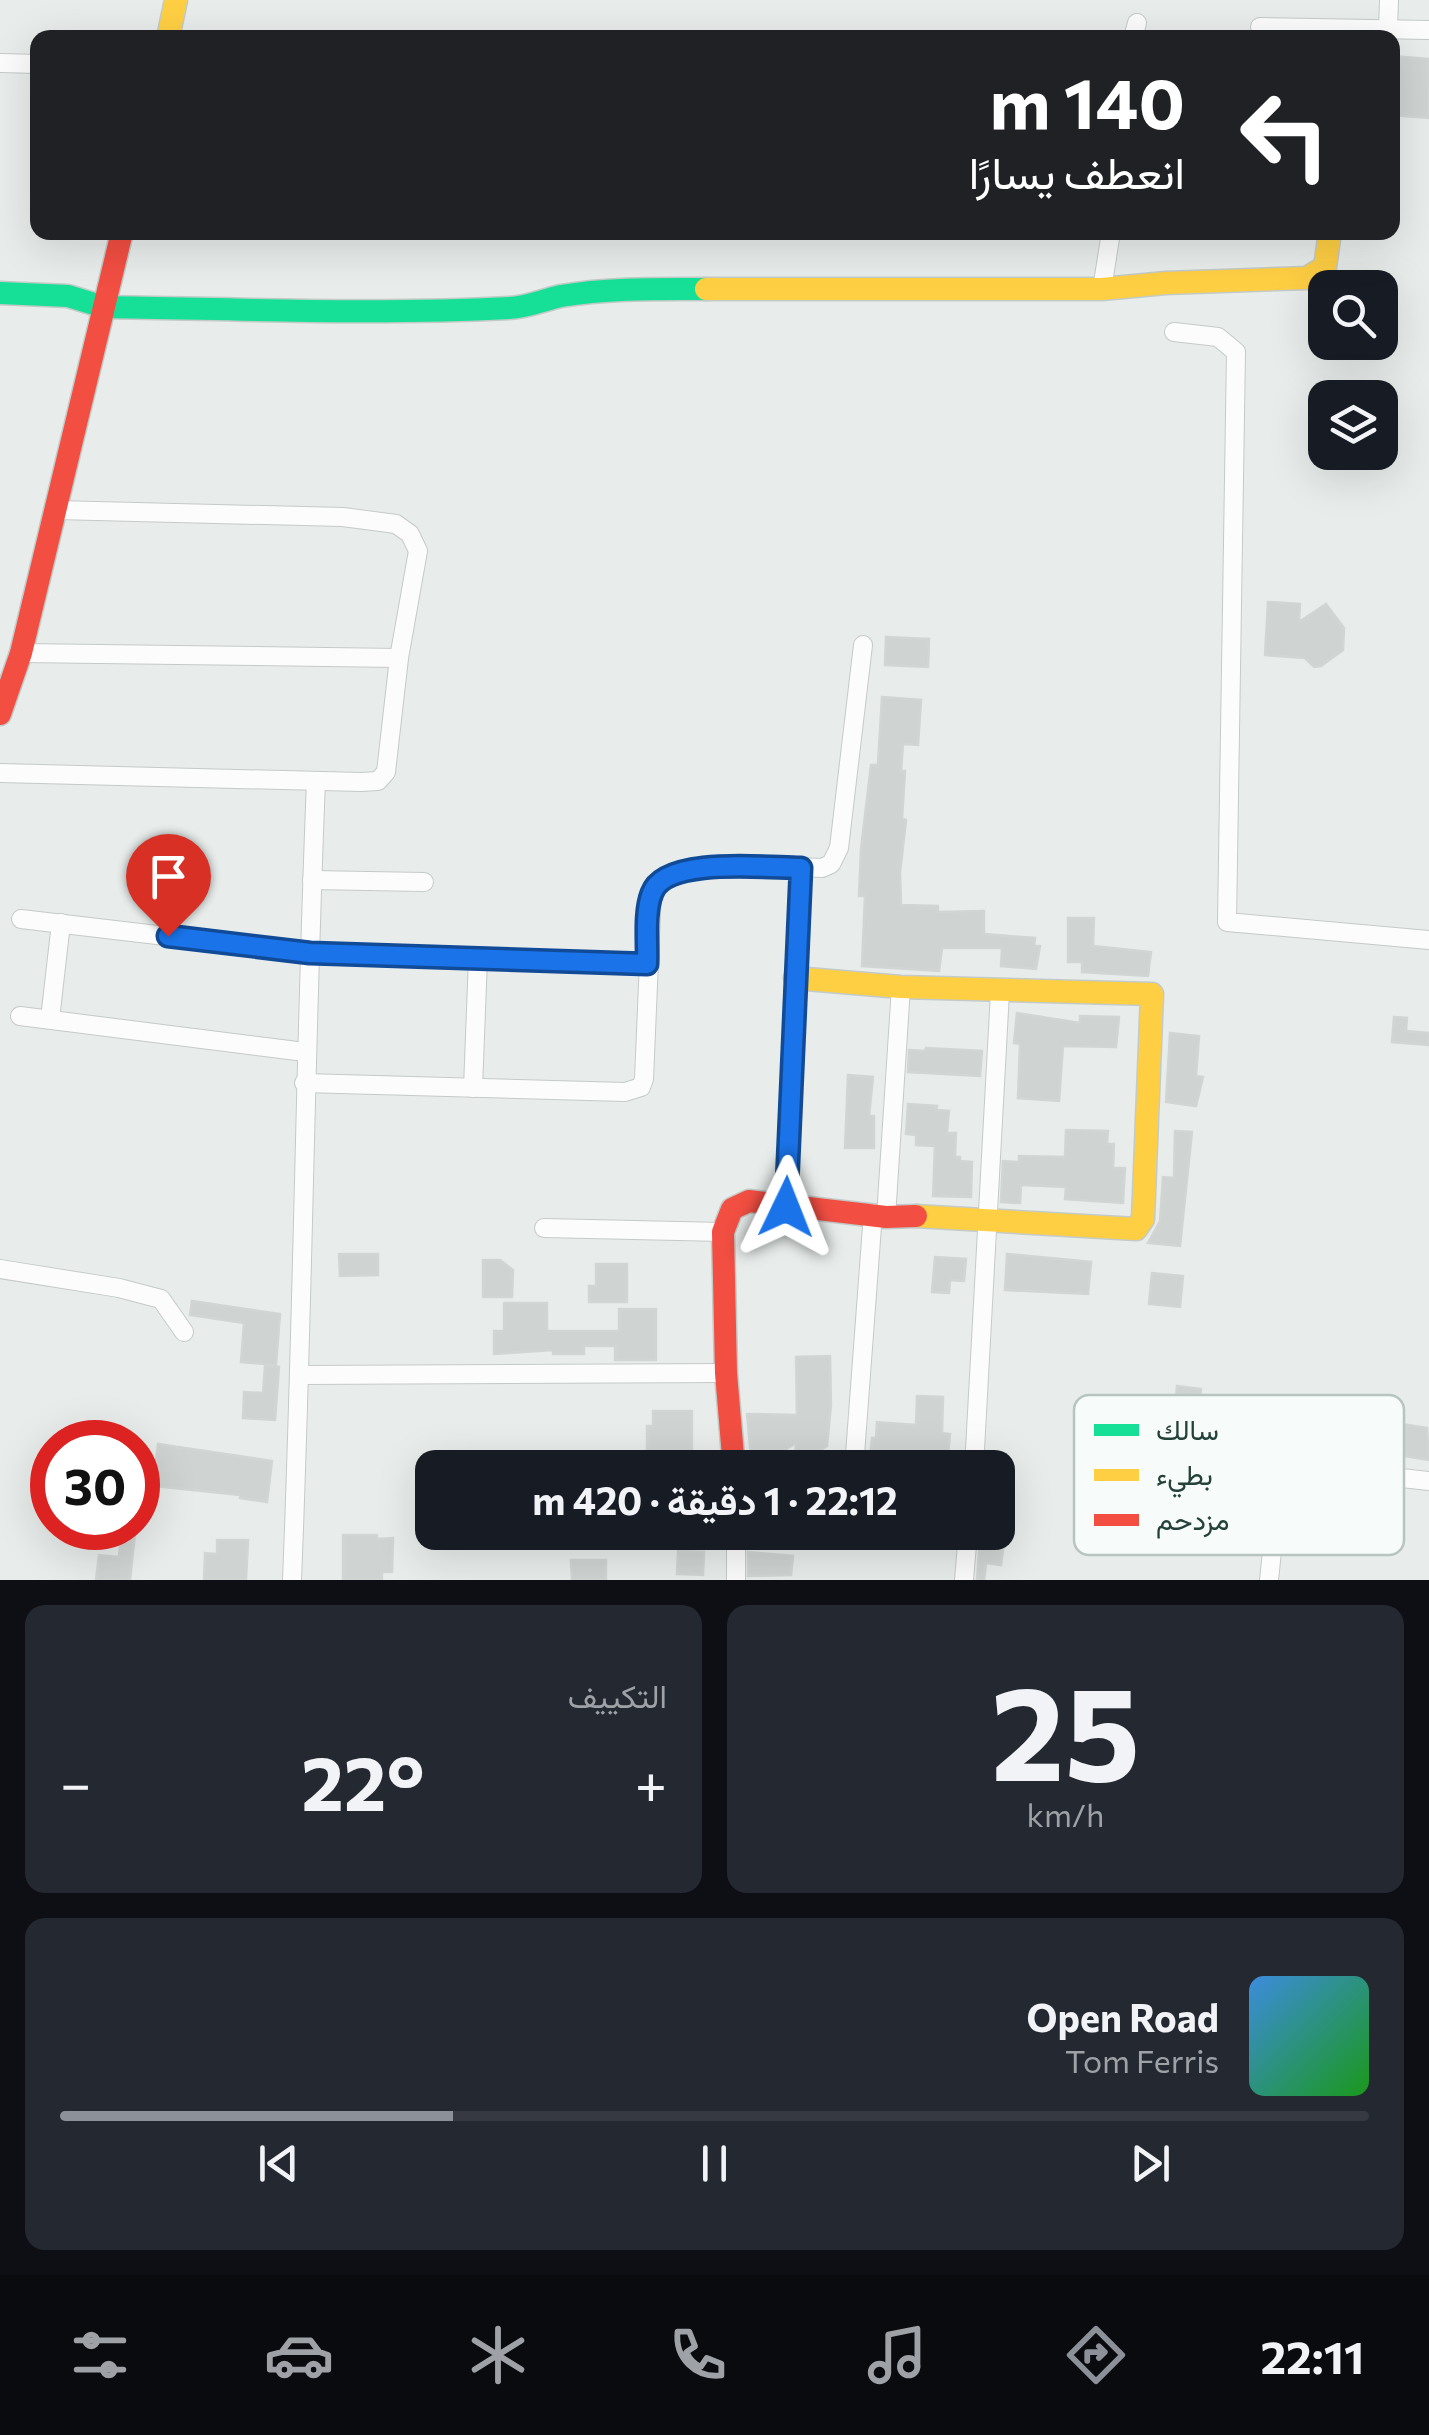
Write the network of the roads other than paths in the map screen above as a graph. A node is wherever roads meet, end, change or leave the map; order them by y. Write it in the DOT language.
graph roads {
  1 [pos="176,0"];
  2 [pos="1389,0"];
  3 [pos="1260,27"];
  4 [pos="1388,29"];
  5 [pos="170,30"];
  6 [pos="1300,30"];
  7 [pos="1376,30"];
  8 [pos="1429,30"];
  9 [pos="0,62"];
  10 [pos="30,64"];
  11 [pos="120,240"];
  12 [pos="1110,240"];
  13 [pos="1329,240"];
  14 [pos="1102,288"];
  15 [pos="0,294"];
  16 [pos="104,308"];
  17 [pos="1174,332"];
  18 [pos="56,510"];
  19 [pos="862,645"];
  20 [pos="21,653"];
  21 [pos="399,658"];
  22 [pos="0,714"];
  23 [pos="0,774"];
  24 [pos="316,781"];
  25 [pos="801,868"];
  26 [pos="312,880"];
  27 [pos="424,882"];
  28 [pos="21,919"];
  29 [pos="62,923"];
  30 [pos="1429,940"];
  31 [pos="310,953"];
  32 [pos="478,958"];
  33 [pos="647,964"];
  34 [pos="795,978"];
  35 [pos="900,988"];
  36 [pos="1000,992"];
  37 [pos="20,1016"];
  38 [pos="50,1020"];
  39 [pos="305,1052"];
  40 [pos="304,1083"];
  41 [pos="473,1088"];
  42 [pos="786,1207"];
  43 [pos="879,1215"];
  44 [pos="989,1221"];
  45 [pos="544,1228"];
  46 [pos="723,1232"];
  47 [pos="0,1269"];
  48 [pos="184,1332"];
  49 [pos="726,1373"];
  50 [pos="300,1375"];
  51 [pos="732,1450"];
  52 [pos="856,1450"];
  53 [pos="975,1450"];
  54 [pos="1404,1478"];
  55 [pos="1429,1481"];
  56 [pos="736,1550"];
  57 [pos="966,1550"];
  58 [pos="1271,1555"];
  59 [pos="292,1580"];
  60 [pos="736,1580"];
  61 [pos="964,1580"];
  62 [pos="1268,1580"];
  1 -- 5 [label="street"];
  2 -- 4 [label="street"];
  3 -- 6 [label="street"];
  4 -- 7 [label="street"];
  4 -- 8 [label="street"];
  9 -- 10 [label="street"];
  11 -- 16 [label="street"];
  12 -- 14 [label="street"];
  13 -- 14 [label="street"];
  14 -- 16 [label="street"];
  15 -- 16 [label="street"];
  16 -- 18 [label="street"];
  17 -- 30 [label="street"];
  18 -- 20 [label="street"];
  18 -- 21 [label="street"];
  19 -- 25 [label="street"];
  20 -- 21 [label="street"];
  20 -- 22 [label="street"];
  21 -- 24 [label="street"];
  23 -- 24 [label="street"];
  24 -- 26 [label="street"];
  25 -- 33 [label="street"];
  25 -- 34 [label="street"];
  26 -- 27 [label="street"];
  26 -- 31 [label="street"];
  28 -- 29 [label="street"];
  29 -- 31 [label="street"];
  29 -- 38 [label="street"];
  31 -- 32 [label="street"];
  31 -- 39 [label="street"];
  32 -- 33 [label="street"];
  32 -- 41 [label="street"];
  33 -- 41 [label="street"];
  34 -- 35 [label="street"];
  34 -- 42 [label="street"];
  35 -- 36 [label="street"];
  35 -- 43 [label="street"];
  36 -- 44 [label="street"];
  36 -- 44 [label="street"];
  37 -- 38 [label="street"];
  38 -- 39 [label="street"];
  39 -- 40 [label="street"];
  40 -- 41 [label="street"];
  40 -- 50 [label="street"];
  42 -- 43 [label="street"];
  42 -- 46 [label="street"];
  43 -- 44 [label="street"];
  43 -- 52 [label="street"];
  44 -- 53 [label="street"];
  45 -- 46 [label="street"];
  46 -- 49 [label="street"];
  47 -- 48 [label="street"];
  49 -- 50 [label="street"];
  49 -- 51 [label="street"];
  50 -- 59 [label="street"];
  54 -- 55 [label="street"];
  56 -- 60 [label="street"];
  57 -- 61 [label="street"];
  58 -- 62 [label="street"];
}
